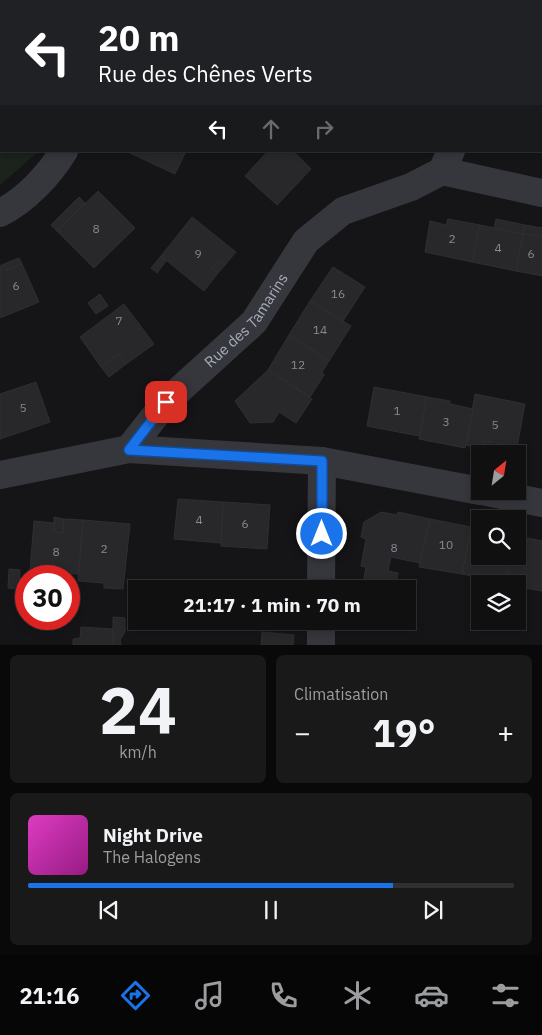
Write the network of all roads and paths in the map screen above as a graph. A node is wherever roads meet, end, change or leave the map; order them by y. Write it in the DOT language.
graph roads {
  1 [pos="63,152"];
  2 [pos="446,161"];
  3 [pos="542,193"];
  4 [pos="0,214"];
  5 [pos="129,450"];
  6 [pos="322,461"];
  7 [pos="0,475"];
  8 [pos="471,489"];
  9 [pos="526,500"];
  10 [pos="542,503"];
  11 [pos="321,580"];
  12 [pos="321,630"];
  13 [pos="321,645"];
  1 -- 4 [label="street"];
  2 -- 3 [label="street"];
  2 -- 5 [label="street, Rue des Tamarins"];
  5 -- 6 [label="street"];
  5 -- 7 [label="street"];
  6 -- 8 [label="street"];
  6 -- 11 [label="street"];
  9 -- 10 [label="street"];
  12 -- 13 [label="street"];
}
